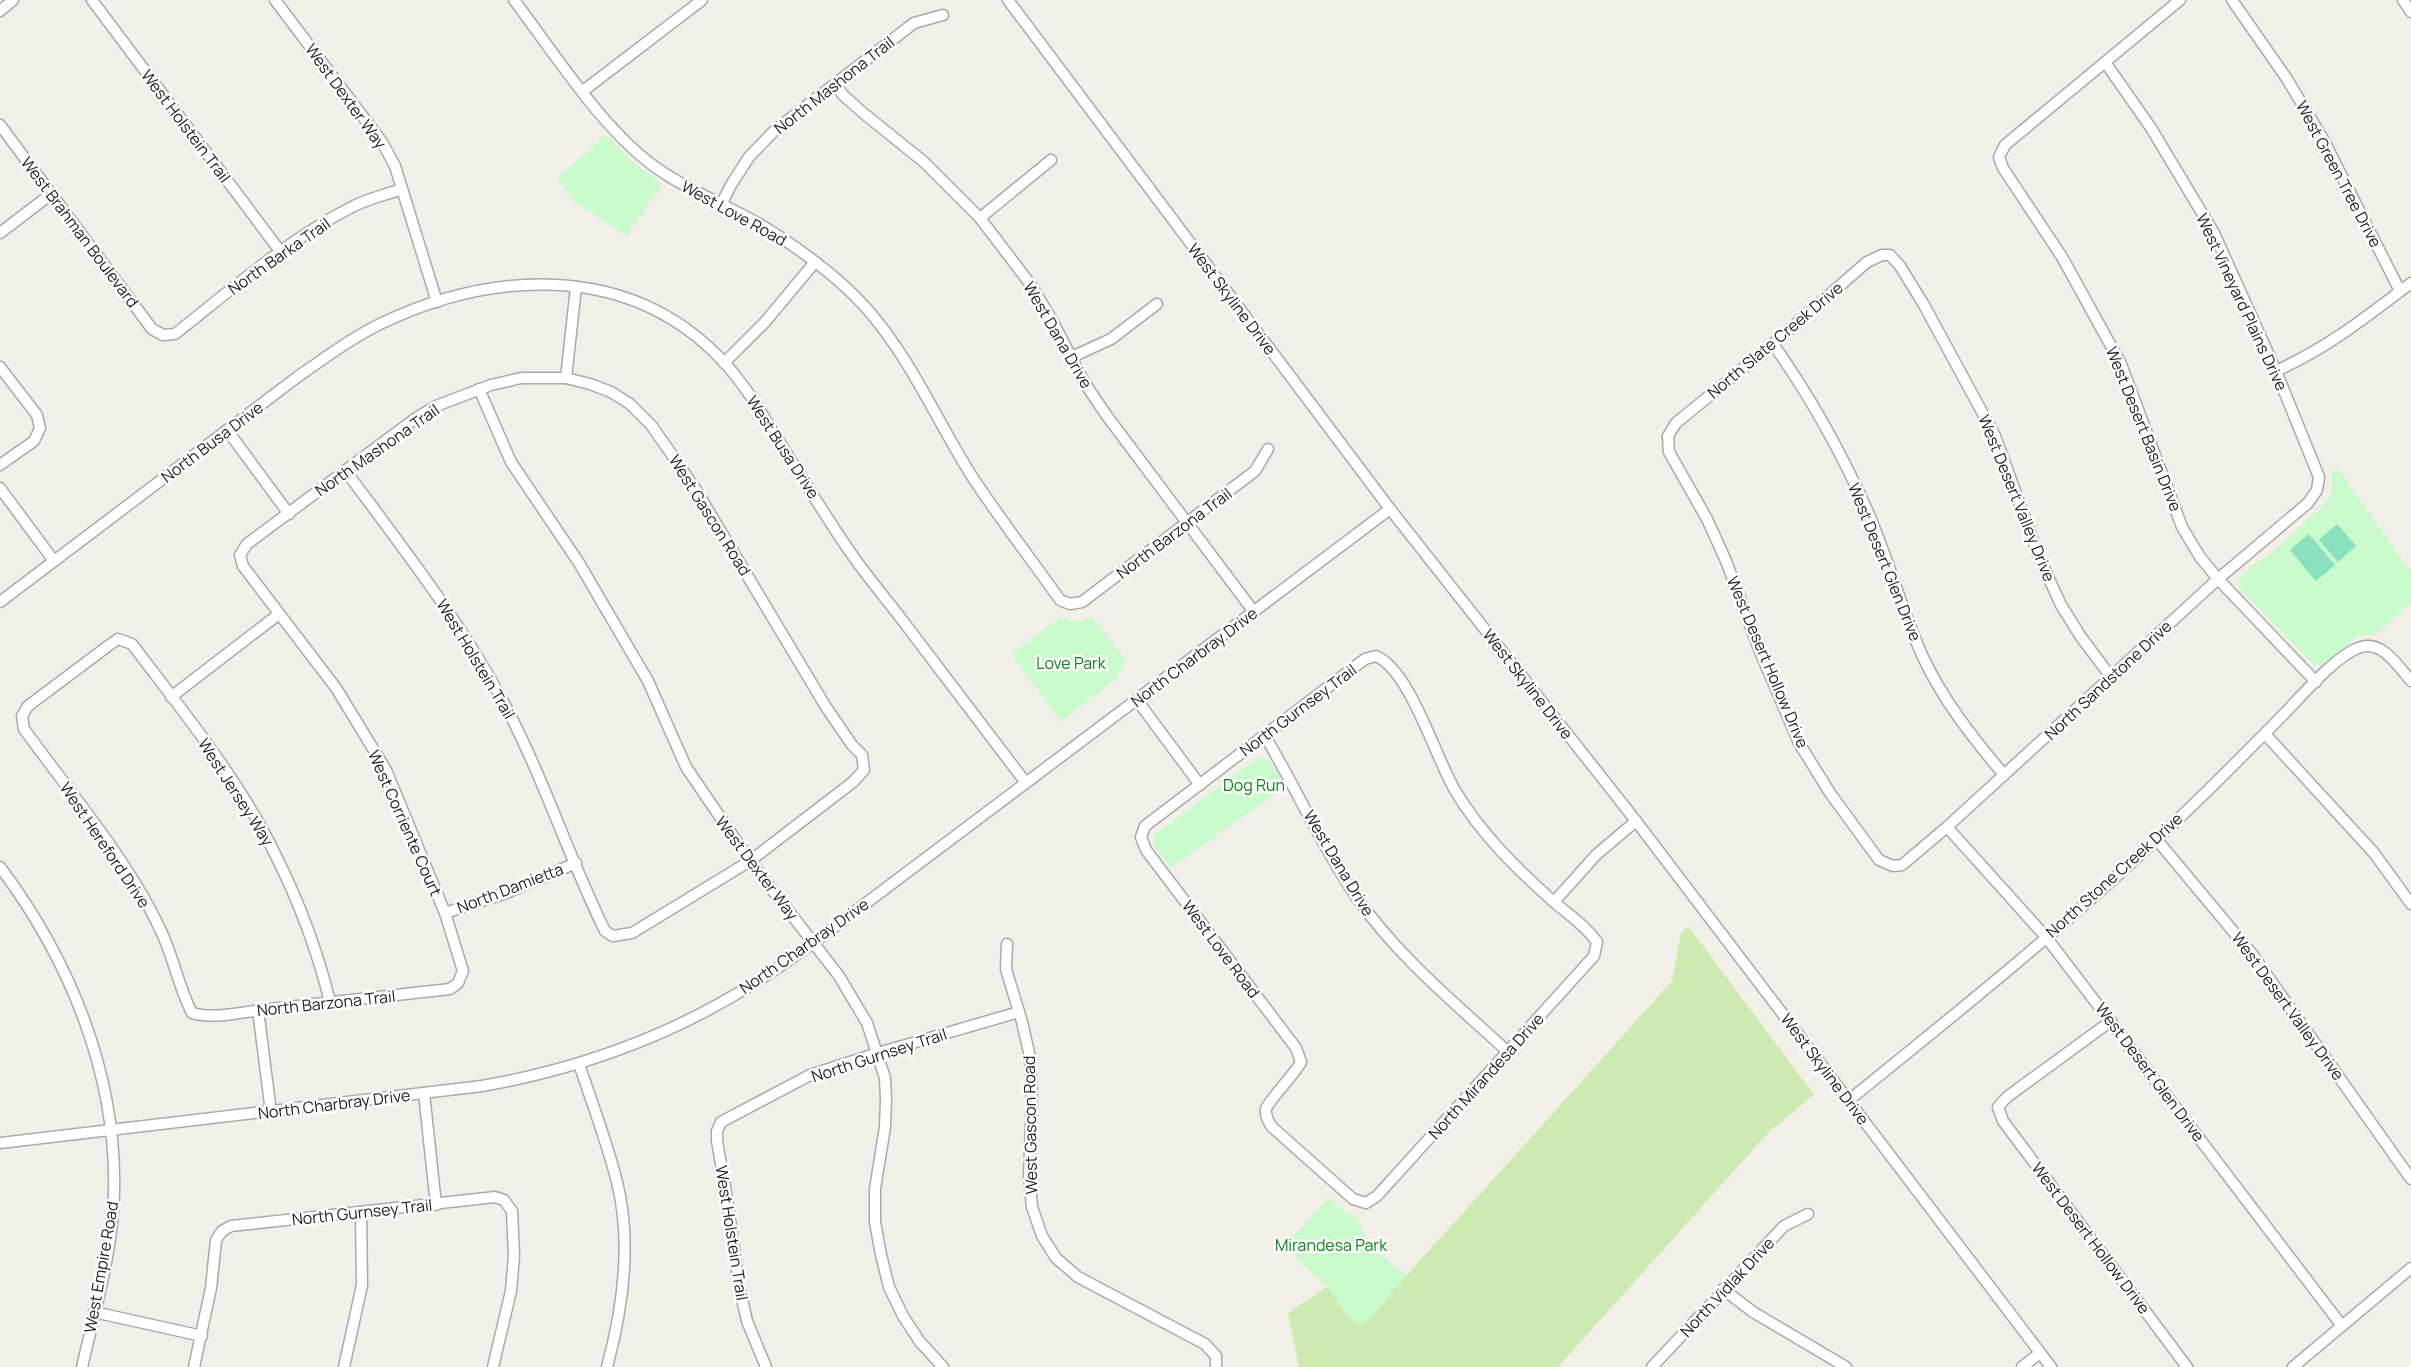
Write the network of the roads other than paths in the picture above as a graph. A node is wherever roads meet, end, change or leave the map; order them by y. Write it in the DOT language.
graph roads {
  1 [pos="14,0"];
  2 [pos="92,0"];
  3 [pos="275,0"];
  4 [pos="514,0"];
  5 [pos="700,0"];
  6 [pos="1008,0"];
  7 [pos="2180,0"];
  8 [pos="2232,0"];
  9 [pos="2403,0"];
  10 [pos="0,11"];
  11 [pos="2411,12"];
  12 [pos="943,15"];
  13 [pos="2105,62"];
  14 [pos="835,84"];
  15 [pos="583,91"];
  16 [pos="0,125"];
  17 [pos="1051,160"];
  18 [pos="402,189"];
  19 [pos="51,194"];
  20 [pos="721,205"];
  21 [pos="980,218"];
  22 [pos="0,233"];
  23 [pos="280,251"];
  24 [pos="1890,255"];
  25 [pos="815,262"];
  26 [pos="2411,283"];
  27 [pos="576,287"];
  28 [pos="2400,291"];
  29 [pos="437,302"];
  30 [pos="1157,304"];
  31 [pos="164,335"];
  32 [pos="1773,344"];
  33 [pos="1072,357"];
  34 [pos="724,363"];
  35 [pos="0,367"];
  36 [pos="2276,371"];
  37 [pos="566,378"];
  38 [pos="478,389"];
  39 [pos="227,430"];
  40 [pos="1668,436"];
  41 [pos="1268,449"];
  42 [pos="0,465"];
  43 [pos="345,470"];
  44 [pos="0,488"];
  45 [pos="2317,490"];
  46 [pos="1390,509"];
  47 [pos="289,514"];
  48 [pos="1188,524"];
  49 [pos="240,555"];
  50 [pos="54,561"];
  51 [pos="2218,579"];
  52 [pos="0,602"];
  53 [pos="1071,604"];
  54 [pos="1254,612"];
  55 [pos="279,614"];
  56 [pos="2111,677"];
  57 [pos="2411,681"];
  58 [pos="2316,682"];
  59 [pos="171,697"];
  60 [pos="1137,700"];
  61 [pos="22,716"];
  62 [pos="2265,734"];
  63 [pos="1265,736"];
  64 [pos="2004,775"];
  65 [pos="1026,783"];
  66 [pos="1200,785"];
  67 [pos="1636,821"];
  68 [pos="1947,827"];
  69 [pos="1141,837"];
  70 [pos="2157,840"];
  71 [pos="750,861"];
  72 [pos="576,863"];
  73 [pos="1897,866"];
  74 [pos="0,867"];
  75 [pos="1554,902"];
  76 [pos="2411,904"];
  77 [pos="445,913"];
  78 [pos="2046,937"];
  79 [pos="813,943"];
  80 [pos="1007,944"];
  81 [pos="459,983"];
  82 [pos="330,1002"];
  83 [pos="258,1010"];
  84 [pos="1019,1012"];
  85 [pos="192,1013"];
  86 [pos="2111,1021"];
  87 [pos="1508,1052"];
  88 [pos="878,1053"];
  89 [pos="579,1064"];
  90 [pos="424,1093"];
  91 [pos="1848,1101"];
  92 [pos="271,1112"];
  93 [pos="1266,1116"];
  94 [pos="111,1131"];
  95 [pos="717,1131"];
  96 [pos="0,1143"];
  97 [pos="2411,1179"];
  98 [pos="436,1205"];
  99 [pos="361,1212"];
  100 [pos="1808,1214"];
  101 [pos="2411,1268"];
  102 [pos="1723,1289"];
  103 [pos="94,1312"];
  104 [pos="2342,1326"];
  105 [pos="202,1336"];
  106 [pos="2040,1353"];
  107 [pos="1216,1361"];
  108 [pos="82,1367"];
  109 [pos="194,1367"];
  110 [pos="344,1367"];
  111 [pos="493,1367"];
  112 [pos="607,1367"];
  113 [pos="766,1367"];
  114 [pos="943,1367"];
  115 [pos="1652,1367"];
  116 [pos="1846,1367"];
  117 [pos="2022,1367"];
  118 [pos="2050,1367"];
  119 [pos="2187,1367"];
  120 [pos="2294,1367"];
  1 -- 10 [label="street"];
  2 -- 23 [label="street, West Holstein Trail"];
  3 -- 18 [label="street, West Dexter Way"];
  4 -- 15 [label="street, West Love Road"];
  5 -- 15 [label="street"];
  6 -- 46 [label="street, West Skyline Drive"];
  7 -- 13 [label="street"];
  8 -- 28 [label="street, West Green Tree Drive"];
  9 -- 11 [label="street"];
  12 -- 14 [label="street, North Mashona Trail"];
  13 -- 36 [label="street, West Vineyard Plains Drive"];
  13 -- 51 [label="street, West Desert Basin Drive"];
  14 -- 20 [label="street, North Mashona Trail"];
  14 -- 21 [label="street, West Dana Drive"];
  15 -- 20 [label="street, West Love Road"];
  16 -- 19 [label="street, West Brahman Boulevard"];
  17 -- 21 [label="street"];
  18 -- 23 [label="street, North Barka Trail"];
  18 -- 29 [label="street, West Dexter Way"];
  19 -- 22 [label="street"];
  19 -- 31 [label="street, West Brahman Boulevard"];
  20 -- 25 [label="street, West Love Road"];
  21 -- 33 [label="street, West Dana Drive"];
  23 -- 31 [label="street, North Barka Trail"];
  24 -- 32 [label="street, North Slate Creek Drive"];
  24 -- 56 [label="street, West Desert Valley Drive"];
  25 -- 34 [label="street"];
  25 -- 53 [label="street, West Love Road"];
  26 -- 28 [label="street"];
  27 -- 29 [label="street, West Busa Drive"];
  27 -- 34 [label="street, West Busa Drive"];
  27 -- 37 [label="street"];
  28 -- 36 [label="street"];
  29 -- 39 [label="street, North Busa Drive"];
  30 -- 33 [label="street"];
  32 -- 40 [label="street, North Slate Creek Drive"];
  32 -- 64 [label="street, West Desert Glen Drive"];
  33 -- 48 [label="street, West Dana Drive"];
  34 -- 65 [label="street, West Busa Drive"];
  35 -- 42 [label="street"];
  36 -- 45 [label="street, West Vineyard Plains Drive"];
  37 -- 38 [label="street, North Mashona Trail"];
  37 -- 71 [label="street, West Gascon Road"];
  38 -- 43 [label="street, North Mashona Trail"];
  38 -- 71 [label="street, West Dexter Way"];
  39 -- 47 [label="street"];
  39 -- 50 [label="street, North Busa Drive"];
  40 -- 73 [label="street, West Desert Hollow Drive"];
  41 -- 48 [label="street, North Barzona Trail"];
  43 -- 47 [label="street, North Mashona Trail"];
  43 -- 72 [label="street, West Holstein Trail"];
  44 -- 50 [label="street"];
  45 -- 51 [label="street, North Sandstone Drive"];
  46 -- 54 [label="street, North Charbray Drive"];
  46 -- 67 [label="street, West Skyline Drive"];
  47 -- 49 [label="street, North Mashona Trail"];
  48 -- 53 [label="street, North Barzona Trail"];
  48 -- 54 [label="street, West Dana Drive"];
  49 -- 55 [label="street, West Corriente Court"];
  50 -- 52 [label="street, North Busa Drive"];
  51 -- 56 [label="street, North Sandstone Drive"];
  51 -- 58 [label="street, West Desert Basin Drive"];
  54 -- 60 [label="street, North Charbray Drive"];
  55 -- 59 [label="street"];
  55 -- 77 [label="street, West Corriente Court"];
  56 -- 64 [label="street, North Sandstone Drive"];
  57 -- 58 [label="street, North Stone Creek Drive"];
  58 -- 62 [label="street, North Stone Creek Drive"];
  59 -- 61 [label="street, West Jersey Way"];
  59 -- 82 [label="street, West Jersey Way"];
  60 -- 65 [label="street, North Charbray Drive"];
  60 -- 66 [label="street"];
  61 -- 85 [label="street, West Hereford Drive"];
  62 -- 70 [label="street, North Stone Creek Drive"];
  62 -- 76 [label="street"];
  63 -- 66 [label="street, North Gurnsey Trail"];
  63 -- 75 [label="street, North Gurnsey Trail"];
  63 -- 87 [label="street, West Dana Drive"];
  64 -- 68 [label="street, North Sandstone Drive"];
  65 -- 79 [label="street, North Charbray Drive"];
  66 -- 69 [label="street, North Gurnsey Trail"];
  67 -- 75 [label="street"];
  67 -- 91 [label="street, West Skyline Drive"];
  68 -- 73 [label="street, North Sandstone Drive"];
  68 -- 78 [label="street, West Desert Glen Drive"];
  69 -- 93 [label="street, West Love Road"];
  70 -- 78 [label="street, North Stone Creek Drive"];
  70 -- 97 [label="street, West Desert Valley Drive"];
  71 -- 72 [label="street, West Holstein Trail"];
  71 -- 79 [label="street, West Dexter Way"];
  72 -- 77 [label="street, North Damietta"];
  74 -- 94 [label="street, West Empire Road"];
  75 -- 87 [label="street, North Mirandesa Drive"];
  77 -- 81 [label="street, West Corriente Court"];
  78 -- 86 [label="street, West Desert Glen Drive"];
  78 -- 91 [label="street, North Stone Creek Drive"];
  79 -- 88 [label="street, West Dexter Way"];
  79 -- 89 [label="street, North Charbray Drive"];
  80 -- 84 [label="street, West Gascon Road"];
  81 -- 82 [label="street, North Barzona Trail"];
  82 -- 83 [label="street, North Barzona Trail"];
  83 -- 85 [label="street, North Barzona Trail"];
  83 -- 92 [label="street"];
  84 -- 88 [label="street, North Gurnsey Trail"];
  84 -- 107 [label="street, West Gascon Road"];
  86 -- 104 [label="street, West Desert Glen Drive"];
  86 -- 119 [label="street, West Desert Hollow Drive"];
  87 -- 93 [label="street, North Mirandesa Drive"];
  88 -- 95 [label="street, North Gurnsey Trail"];
  88 -- 114 [label="street, West Dexter Way"];
  89 -- 90 [label="street, North Charbray Drive"];
  89 -- 112 [label="street"];
  90 -- 92 [label="street, North Charbray Drive"];
  90 -- 98 [label="street"];
  91 -- 106 [label="street, West Skyline Drive"];
  92 -- 94 [label="street, North Charbray Drive"];
  94 -- 96 [label="street, North Charbray Drive"];
  94 -- 103 [label="street, West Empire Road"];
  95 -- 113 [label="street, West Holstein Trail"];
  98 -- 99 [label="street, North Gurnsey Trail"];
  98 -- 111 [label="street, North Gurnsey Trail"];
  99 -- 105 [label="street, North Gurnsey Trail"];
  99 -- 110 [label="street"];
  100 -- 102 [label="street, North Vidlak Drive"];
  101 -- 104 [label="street"];
  102 -- 115 [label="street, North Vidlak Drive"];
  102 -- 116 [label="street"];
  103 -- 105 [label="street"];
  103 -- 108 [label="street, West Empire Road"];
  104 -- 120 [label="street"];
  105 -- 109 [label="street"];
  106 -- 117 [label="street"];
  106 -- 118 [label="street, West Skyline Drive"];
}
